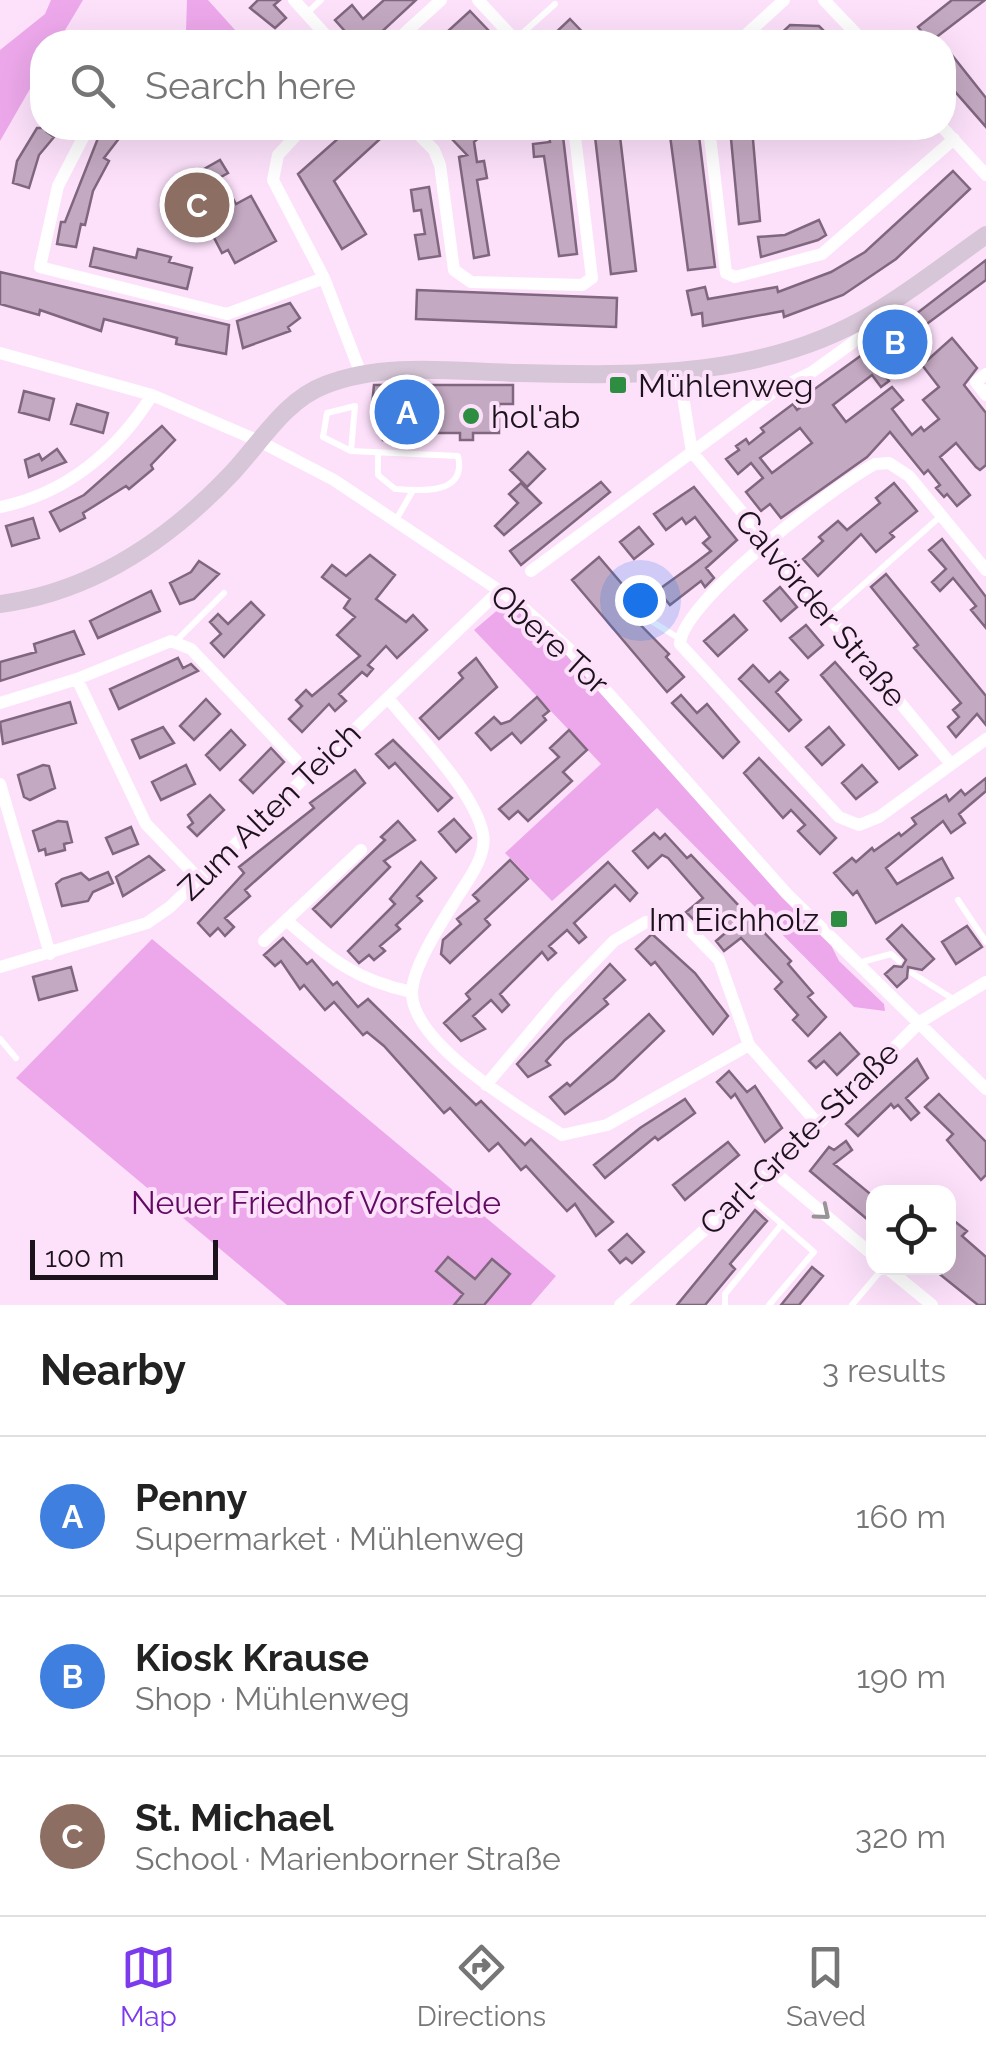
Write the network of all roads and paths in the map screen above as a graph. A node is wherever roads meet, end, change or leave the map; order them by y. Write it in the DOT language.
graph roads {
  1 [pos="294,0"];
  2 [pos="322,0"];
  3 [pos="441,0"];
  4 [pos="478,0"];
  5 [pos="784,0"];
  6 [pos="824,0"];
  7 [pos="555,4"];
  8 [pos="306,14"];
  9 [pos="321,30"];
  10 [pos="408,30"];
  11 [pos="506,30"];
  12 [pos="528,30"];
  13 [pos="751,30"];
  14 [pos="853,30"];
  15 [pos="82,140"];
  16 [pos="292,140"];
  17 [pos="424,140"];
  18 [pos="575,140"];
  19 [pos="710,140"];
  20 [pos="953,140"];
  21 [pos="955,140"];
  22 [pos="986,175"];
  23 [pos="986,234"];
  24 [pos="324,278"];
  25 [pos="880,322"];
  26 [pos="0,353"];
  27 [pos="679,372"];
  28 [pos="361,374"];
  29 [pos="986,374"];
  30 [pos="152,394"];
  31 [pos="986,395"];
  32 [pos="259,441"];
  33 [pos="351,451"];
  34 [pos="692,452"];
  35 [pos="378,454"];
  36 [pos="412,491"];
  37 [pos="0,506"];
  38 [pos="942,516"];
  39 [pos="396,521"];
  40 [pos="766,542"];
  41 [pos="986,570"];
  42 [pos="532,571"];
  43 [pos="500,590"];
  44 [pos="224,593"];
  45 [pos="0,604"];
  46 [pos="629,608"];
  47 [pos="828,616"];
  48 [pos="680,639"];
  49 [pos="176,642"];
  50 [pos="77,679"];
  51 [pos="388,698"];
  52 [pos="0,703"];
  53 [pos="986,740"];
  54 [pos="951,764"];
  55 [pos="309,774"];
  56 [pos="0,784"];
  57 [pos="361,850"];
  58 [pos="200,880"];
  59 [pos="958,900"];
  60 [pos="286,920"];
  61 [pos="264,941"];
  62 [pos="986,942"];
  63 [pos="50,954"];
  64 [pos="899,961"];
  65 [pos="857,964"];
  66 [pos="0,967"];
  67 [pos="912,974"];
  68 [pos="986,982"];
  69 [pos="412,992"];
  70 [pos="956,1000"];
  71 [pos="920,1022"];
  72 [pos="0,1040"];
  73 [pos="749,1044"];
  74 [pos="16,1058"];
  75 [pos="486,1085"];
  76 [pos="986,1089"];
  77 [pos="818,1124"];
  78 [pos="772,1170"];
  79 [pos="746,1193"];
  80 [pos="782,1224"];
  81 [pos="866,1249"];
  82 [pos="879,1275"];
  83 [pos="894,1275"];
  84 [pos="620,1305"];
  85 [pos="724,1305"];
  86 [pos="769,1305"];
  87 [pos="852,1305"];
  88 [pos="932,1305"];
  1 -- 8 [label="street"];
  2 -- 8 [label="lane"];
  3 -- 10 [label="street"];
  4 -- 11 [label="street"];
  5 -- 13 [label="street"];
  6 -- 14 [label="street"];
  7 -- 12 [label="lane"];
  8 -- 9 [label="street"];
  15 -- 24 [label="street"];
  16 -- 24 [label="street"];
  17 -- 18 [label="street"];
  19 -- 20 [label="street"];
  21 -- 22 [label="street"];
  23 -- 27 [label="street"];
  24 -- 28 [label="street"];
  25 -- 34 [label="street"];
  26 -- 30 [label="street, Obere Tor"];
  27 -- 28 [label="street"];
  27 -- 34 [label="street"];
  28 -- 32 [label="street"];
  29 -- 31 [label="street"];
  30 -- 32 [label="street, Obere Tor"];
  30 -- 37 [label="street"];
  32 -- 39 [label="street, Obere Tor"];
  32 -- 45 [label="street"];
  33 -- 33 [label="lane"];
  33 -- 35 [label="lane"];
  34 -- 40 [label="street, Calvörder Straße"];
  34 -- 42 [label="street"];
  35 -- 36 [label="lane"];
  35 -- 36 [label="lane"];
  36 -- 39 [label="lane"];
  38 -- 40 [label="street"];
  38 -- 41 [label="street"];
  38 -- 47 [label="lane"];
  39 -- 43 [label="street, Obere Tor"];
  40 -- 47 [label="street, Calvörder Straße"];
  40 -- 48 [label="street"];
  43 -- 51 [label="street, Zum Alten Teich"];
  43 -- 65 [label="street, Obere Tor"];
  44 -- 49 [label="lane"];
  46 -- 48 [label="lane"];
  47 -- 54 [label="street, Calvörder Straße"];
  48 -- 54 [label="street"];
  49 -- 50 [label="street"];
  49 -- 55 [label="street"];
  50 -- 52 [label="street"];
  50 -- 58 [label="street"];
  51 -- 55 [label="street, Zum Alten Teich"];
  51 -- 69 [label="street"];
  53 -- 54 [label="street"];
  55 -- 58 [label="street, Zum Alten Teich"];
  56 -- 63 [label="street"];
  57 -- 60 [label="street"];
  58 -- 63 [label="street, Zum Alten Teich"];
  59 -- 62 [label="lane"];
  60 -- 61 [label="street"];
  60 -- 69 [label="street"];
  63 -- 66 [label="street, Zum Alten Teich"];
  64 -- 65 [label="lane"];
  65 -- 71 [label="street, Obere Tor"];
  67 -- 70 [label="lane"];
  68 -- 70 [label="street, Carl-Grete-Straße"];
  69 -- 75 [label="street"];
  70 -- 71 [label="street, Carl-Grete-Straße"];
  71 -- 76 [label="street, Obere Tor"];
  71 -- 77 [label="street, Carl-Grete-Straße"];
  72 -- 74 [label="lane"];
  73 -- 75 [label="street"];
  73 -- 75 [label="street"];
  73 -- 77 [label="street"];
  77 -- 78 [label="street, Carl-Grete-Straße"];
  78 -- 79 [label="street, Carl-Grete-Straße"];
  78 -- 81 [label="street, one-way"];
  79 -- 80 [label="lane"];
  79 -- 84 [label="street, Carl-Grete-Straße"];
  80 -- 85 [label="lane"];
  80 -- 86 [label="lane"];
  82 -- 87 [label="lane"];
  83 -- 88 [label="street"];
}
